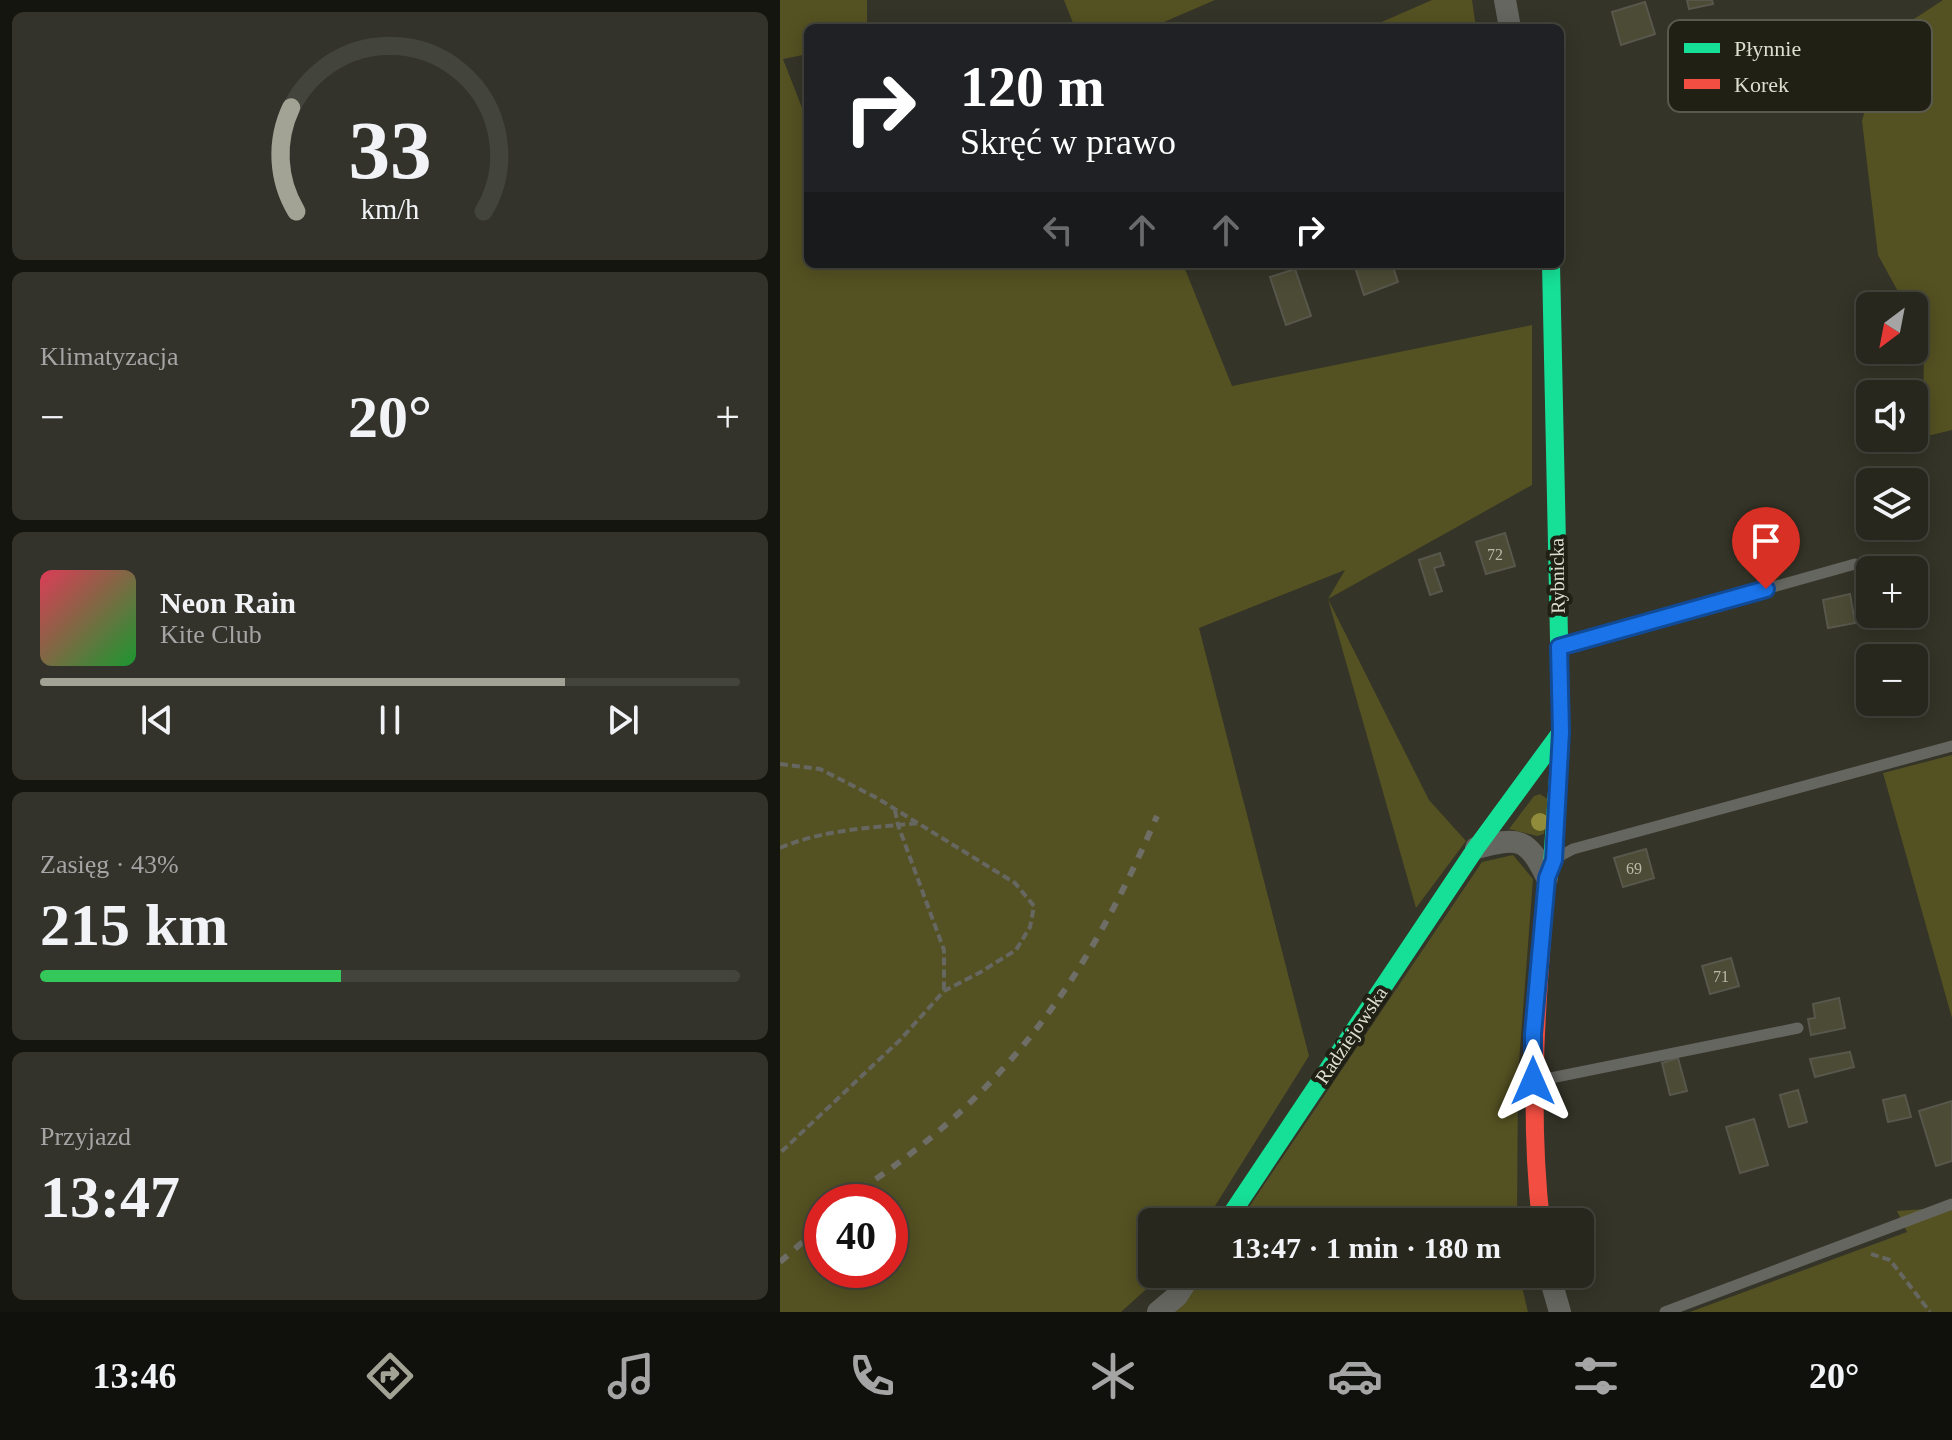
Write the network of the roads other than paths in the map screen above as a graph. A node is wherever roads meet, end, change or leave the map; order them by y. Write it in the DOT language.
graph roads {
  1 [pos="1505,0"];
  2 [pos="1509,24"];
  3 [pos="1551,268"];
  4 [pos="1855,564"];
  5 [pos="1559,647"];
  6 [pos="1561,732"];
  7 [pos="1952,746"];
  8 [pos="1476,848"];
  9 [pos="1551,869"];
  10 [pos="1798,1028"];
  11 [pos="1533,1081"];
  12 [pos="1952,1204"];
  13 [pos="1235,1208"];
  14 [pos="1539,1208"];
  15 [pos="1182,1288"];
  16 [pos="1553,1288"];
  17 [pos="1158,1312"];
  18 [pos="1560,1312"];
  19 [pos="1665,1312"];
  1 -- 2 [label="street"];
  3 -- 5 [label="street, Rybnicka"];
  4 -- 5 [label="lane"];
  5 -- 6 [label="street, Rybnicka"];
  6 -- 8 [label="street, Radziejowska"];
  6 -- 9 [label="street, Rybnicka"];
  7 -- 9 [label="lane"];
  8 -- 9 [label="street"];
  8 -- 13 [label="street, Radziejowska"];
  9 -- 11 [label="street, Rybnicka"];
  10 -- 11 [label="lane"];
  11 -- 14 [label="street, Rybnicka"];
  12 -- 19 [label="lane"];
  15 -- 17 [label="street"];
  16 -- 18 [label="street"];
}
